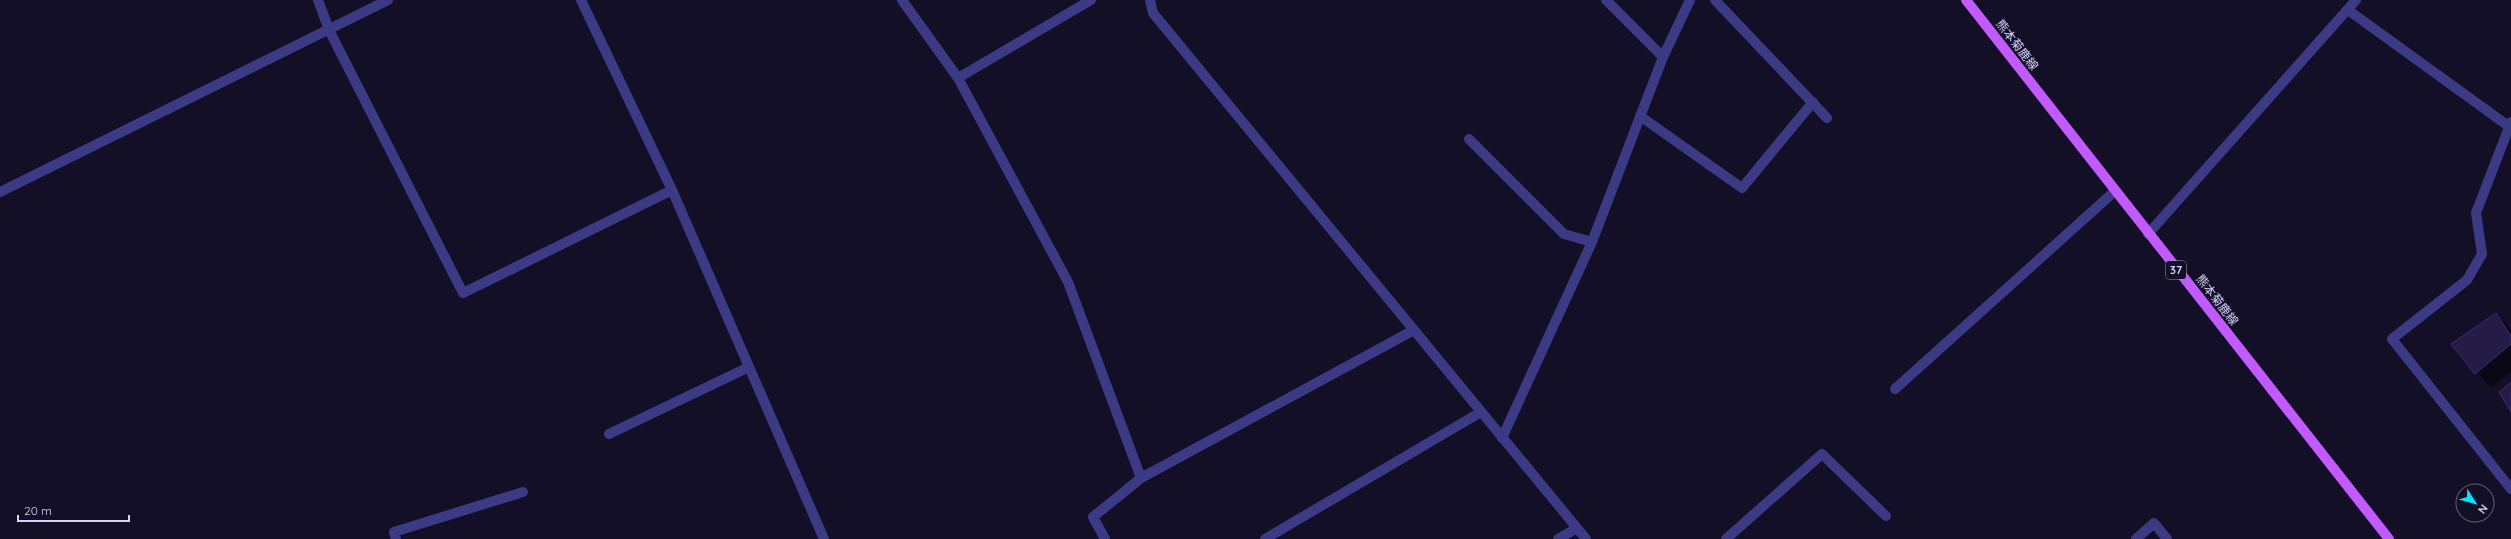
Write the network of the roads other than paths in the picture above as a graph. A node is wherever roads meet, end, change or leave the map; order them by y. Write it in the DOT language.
graph roads {
  1 [pos="318,0"];
  2 [pos="388,0"];
  3 [pos="582,0"];
  4 [pos="902,0"];
  5 [pos="1090,0"];
  6 [pos="1150,0"];
  7 [pos="1606,0"];
  8 [pos="1690,0"];
  9 [pos="1715,0"];
  10 [pos="1966,0"];
  11 [pos="2356,0"];
  12 [pos="2348,10"];
  13 [pos="329,30"];
  14 [pos="1662,57"];
  15 [pos="958,78"];
  16 [pos="1813,102"];
  17 [pos="1640,116"];
  18 [pos="1827,118"];
  19 [pos="2510,125"];
  20 [pos="1469,139"];
  21 [pos="672,190"];
  22 [pos="2115,191"];
  23 [pos="0,192"];
  24 [pos="2148,234"];
  25 [pos="1592,242"];
  26 [pos="1414,330"];
  27 [pos="749,367"];
  28 [pos="1895,389"];
  29 [pos="1481,412"];
  30 [pos="608,434"];
  31 [pos="1502,438"];
  32 [pos="1141,478"];
  33 [pos="2511,489"];
  34 [pos="523,492"];
  35 [pos="1886,516"];
  36 [pos="1577,528"];
  37 [pos="396,539"];
  38 [pos="824,539"];
  39 [pos="1105,539"];
  40 [pos="1265,539"];
  41 [pos="1558,539"];
  42 [pos="1586,539"];
  43 [pos="1726,539"];
  44 [pos="2136,539"];
  45 [pos="2167,539"];
  46 [pos="2389,539"];
  1 -- 13 [label="street"];
  2 -- 13 [label="street"];
  3 -- 21 [label="street"];
  4 -- 15 [label="street"];
  5 -- 15 [label="street"];
  6 -- 26 [label="street"];
  7 -- 14 [label="street"];
  8 -- 14 [label="street"];
  9 -- 16 [label="street"];
  10 -- 22 [label="main road, 熊本菊鹿線 / 37"];
  11 -- 12 [label="street"];
  12 -- 19 [label="street"];
  12 -- 24 [label="street"];
  13 -- 21 [label="street"];
  13 -- 23 [label="street"];
  14 -- 17 [label="street"];
  15 -- 32 [label="street"];
  16 -- 17 [label="street"];
  16 -- 18 [label="street"];
  17 -- 25 [label="street"];
  19 -- 33 [label="street"];
  20 -- 25 [label="street"];
  21 -- 27 [label="street"];
  22 -- 24 [label="main road, 熊本菊鹿線 / 37"];
  22 -- 28 [label="street"];
  24 -- 46 [label="main road, 熊本菊鹿線 / 37"];
  25 -- 31 [label="street"];
  26 -- 29 [label="street"];
  26 -- 32 [label="street"];
  27 -- 30 [label="street"];
  27 -- 38 [label="street"];
  29 -- 31 [label="street"];
  29 -- 40 [label="street"];
  31 -- 36 [label="street"];
  32 -- 39 [label="street"];
  34 -- 37 [label="street"];
  35 -- 43 [label="street"];
  36 -- 41 [label="street"];
  36 -- 42 [label="street"];
  44 -- 45 [label="street"];
}
